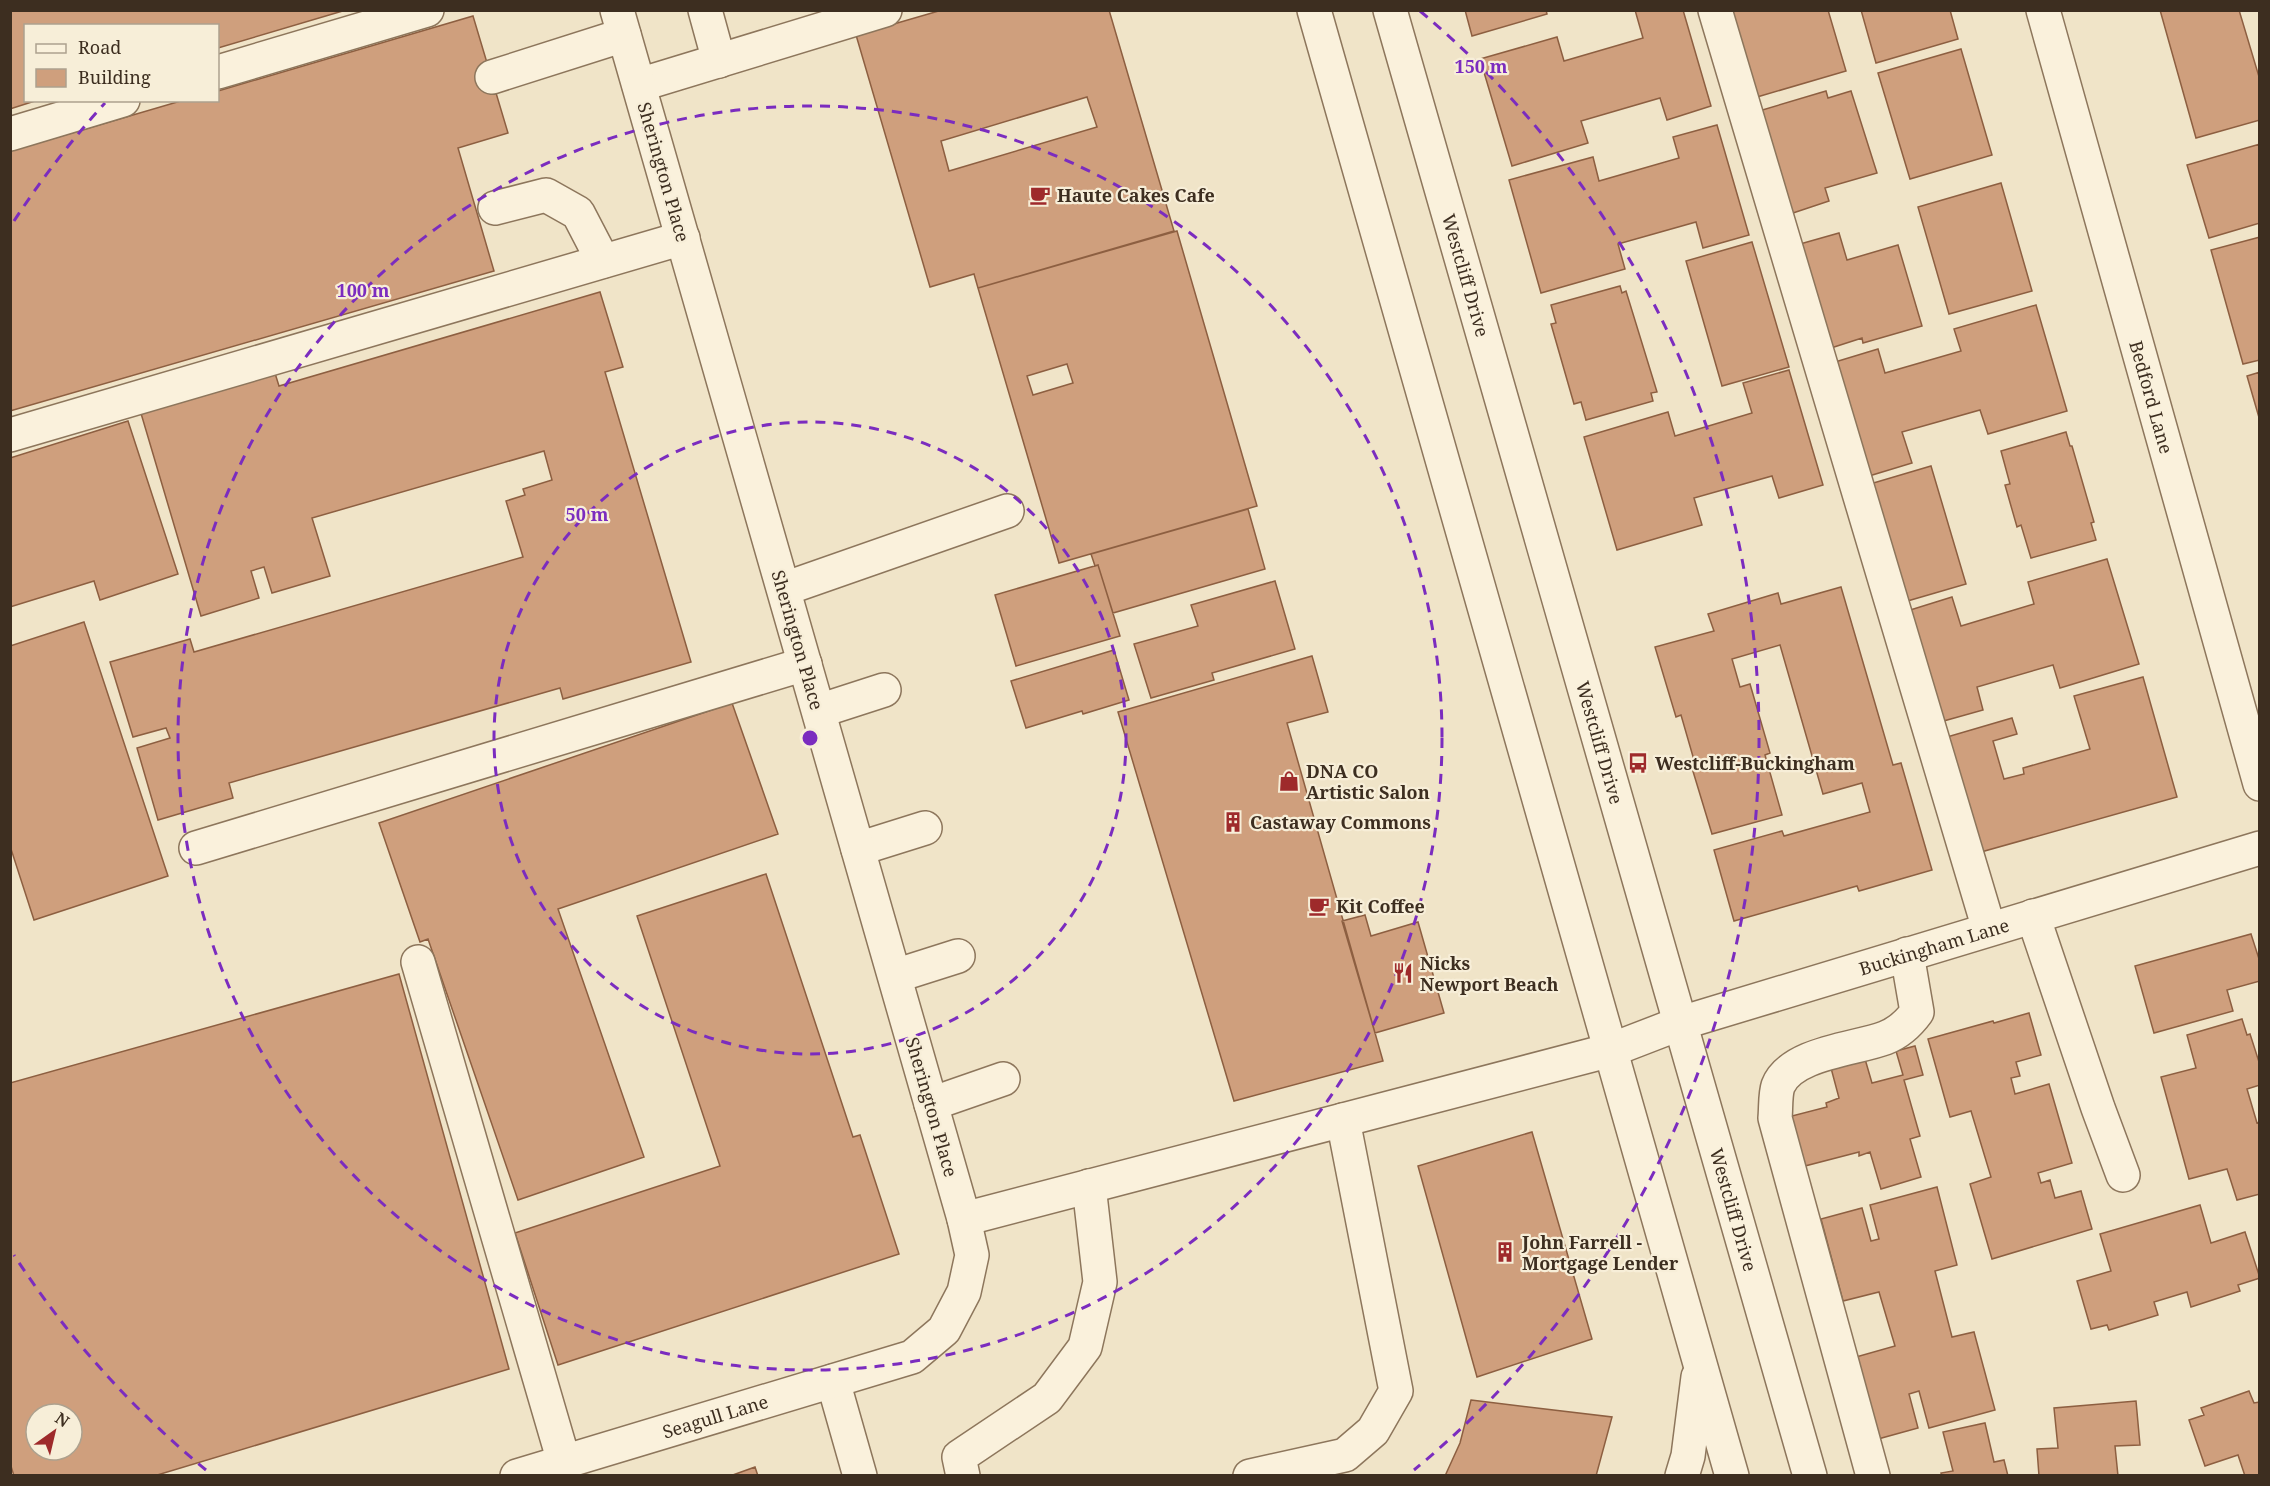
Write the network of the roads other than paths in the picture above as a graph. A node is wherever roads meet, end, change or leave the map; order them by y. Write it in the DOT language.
graph roads {
  1 [pos="427,10"];
  2 [pos="705,10"];
  3 [pos="885,10"];
  4 [pos="1314,10"];
  5 [pos="1390,10"];
  6 [pos="1715,10"];
  7 [pos="2043,10"];
  8 [pos="621,23"];
  9 [pos="719,61"];
  10 [pos="219,72"];
  11 [pos="492,77"];
  12 [pos="639,86"];
  13 [pos="116,102"];
  14 [pos="10,134"];
  15 [pos="495,208"];
  16 [pos="683,238"];
  17 [pos="603,261"];
  18 [pos="10,435"];
  19 [pos="1007,511"];
  20 [pos="783,589"];
  21 [pos="805,664"];
  22 [pos="884,690"];
  23 [pos="819,711"];
  24 [pos="2259,784"];
  25 [pos="925,828"];
  26 [pos="196,848"];
  27 [pos="2259,848"];
  28 [pos="858,849"];
  29 [pos="2033,916"];
  30 [pos="1989,929"];
  31 [pos="1907,954"];
  32 [pos="958,956"];
  33 [pos="418,962"];
  34 [pos="895,976"];
  35 [pos="1682,1023"];
  36 [pos="1611,1050"];
  37 [pos="1003,1079"];
  38 [pos="932,1104"];
  39 [pos="1343,1120"];
  40 [pos="2123,1175"];
  41 [pos="1089,1186"];
  42 [pos="964,1219"];
  43 [pos="912,1357"];
  44 [pos="1700,1364"];
  45 [pos="833,1380"];
  46 [pos="564,1462"];
  47 [pos="607,1463"];
  48 [pos="518,1476"];
  49 [pos="860,1476"];
  50 [pos="963,1476"];
  51 [pos="1250,1476"];
  52 [pos="1682,1476"];
  53 [pos="1732,1476"];
  54 [pos="1809,1476"];
  55 [pos="1873,1476"];
  1 -- 10 [label="street"];
  2 -- 9 [label="street"];
  3 -- 9 [label="street"];
  4 -- 36 [label="street"];
  5 -- 35 [label="street, Westcliff Drive"];
  6 -- 30 [label="street"];
  7 -- 24 [label="street, Bedford Lane"];
  8 -- 11 [label="street"];
  8 -- 12 [label="street, Sherington Place"];
  9 -- 12 [label="street"];
  12 -- 16 [label="street, Sherington Place"];
  13 -- 14 [label="street"];
  15 -- 17 [label="street"];
  16 -- 17 [label="street"];
  16 -- 20 [label="street, Sherington Place"];
  17 -- 18 [label="street"];
  19 -- 20 [label="street"];
  20 -- 21 [label="street, Sherington Place"];
  21 -- 23 [label="street, Sherington Place"];
  21 -- 26 [label="street"];
  22 -- 23 [label="street"];
  23 -- 28 [label="street, Sherington Place"];
  25 -- 28 [label="street"];
  27 -- 29 [label="street, Buckingham Lane"];
  28 -- 34 [label="street, Sherington Place"];
  29 -- 30 [label="street, Buckingham Lane"];
  29 -- 40 [label="street"];
  30 -- 31 [label="street, Buckingham Lane"];
  31 -- 35 [label="street, Buckingham Lane"];
  31 -- 55 [label="street"];
  32 -- 34 [label="street"];
  33 -- 46 [label="street"];
  34 -- 38 [label="street, Sherington Place"];
  35 -- 36 [label="street, Buckingham Lane"];
  35 -- 54 [label="street, Westcliff Drive"];
  36 -- 39 [label="street, Buckingham Lane"];
  36 -- 44 [label="street"];
  37 -- 38 [label="street"];
  38 -- 42 [label="street, Sherington Place"];
  39 -- 41 [label="street, Buckingham Lane"];
  39 -- 51 [label="street"];
  41 -- 42 [label="street, Buckingham Lane"];
  41 -- 50 [label="street"];
  42 -- 43 [label="street, Sherington Place"];
  43 -- 45 [label="street, Seagull Lane"];
  44 -- 52 [label="street"];
  44 -- 53 [label="street"];
  45 -- 47 [label="street, Seagull Lane"];
  45 -- 49 [label="street"];
  46 -- 47 [label="street, Seagull Lane"];
  46 -- 48 [label="street, Seagull Lane"];
}
